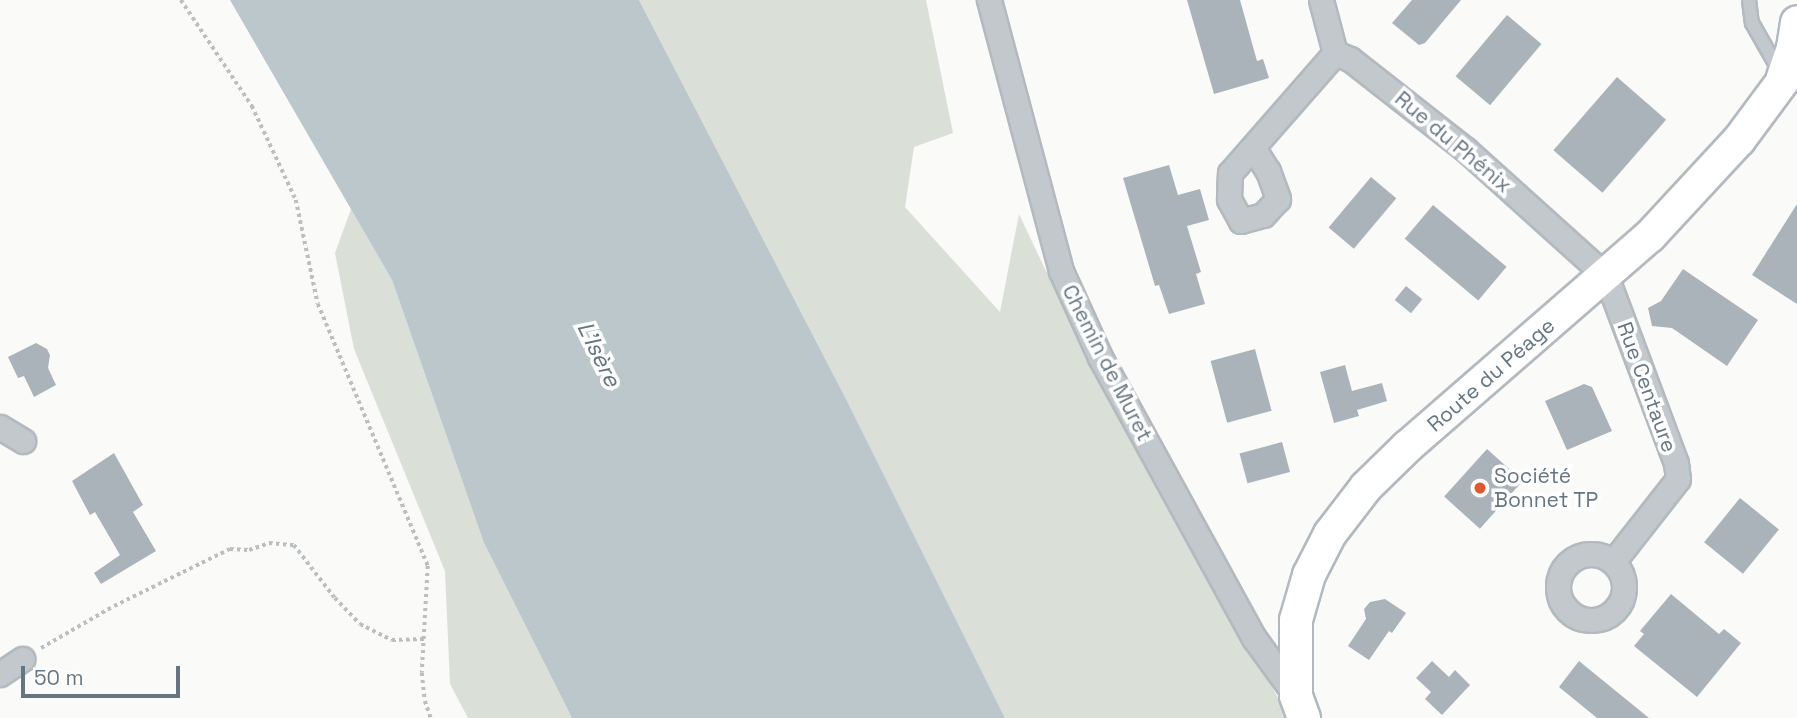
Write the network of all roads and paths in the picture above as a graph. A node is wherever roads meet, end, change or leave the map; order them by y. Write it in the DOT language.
graph roads {
  1 [pos="181,0"];
  2 [pos="989,0"];
  3 [pos="1321,0"];
  4 [pos="1749,0"];
  5 [pos="1797,22"];
  6 [pos="1335,53"];
  7 [pos="1792,77"];
  8 [pos="1254,149"];
  9 [pos="1606,276"];
  10 [pos="0,427"];
  11 [pos="23,441"];
  12 [pos="1613,562"];
  13 [pos="424,639"];
  14 [pos="22,659"];
  15 [pos="0,674"];
  16 [pos="1300,707"];
  17 [pos="431,718"];
  1 -- 13 [label="path"];
  2 -- 16 [label="street, Chemin de Muret"];
  3 -- 6 [label="street"];
  4 -- 7 [label="lane"];
  5 -- 7 [label="street, Route du Péage"];
  6 -- 8 [label="street"];
  6 -- 9 [label="street, Rue du Phénix"];
  7 -- 9 [label="street, Route du Péage"];
  9 -- 12 [label="street, Rue Centaure"];
  9 -- 16 [label="street, Route du Péage"];
  10 -- 11 [label="street"];
  13 -- 14 [label="path"];
  13 -- 17 [label="path"];
  14 -- 15 [label="street"];
}
